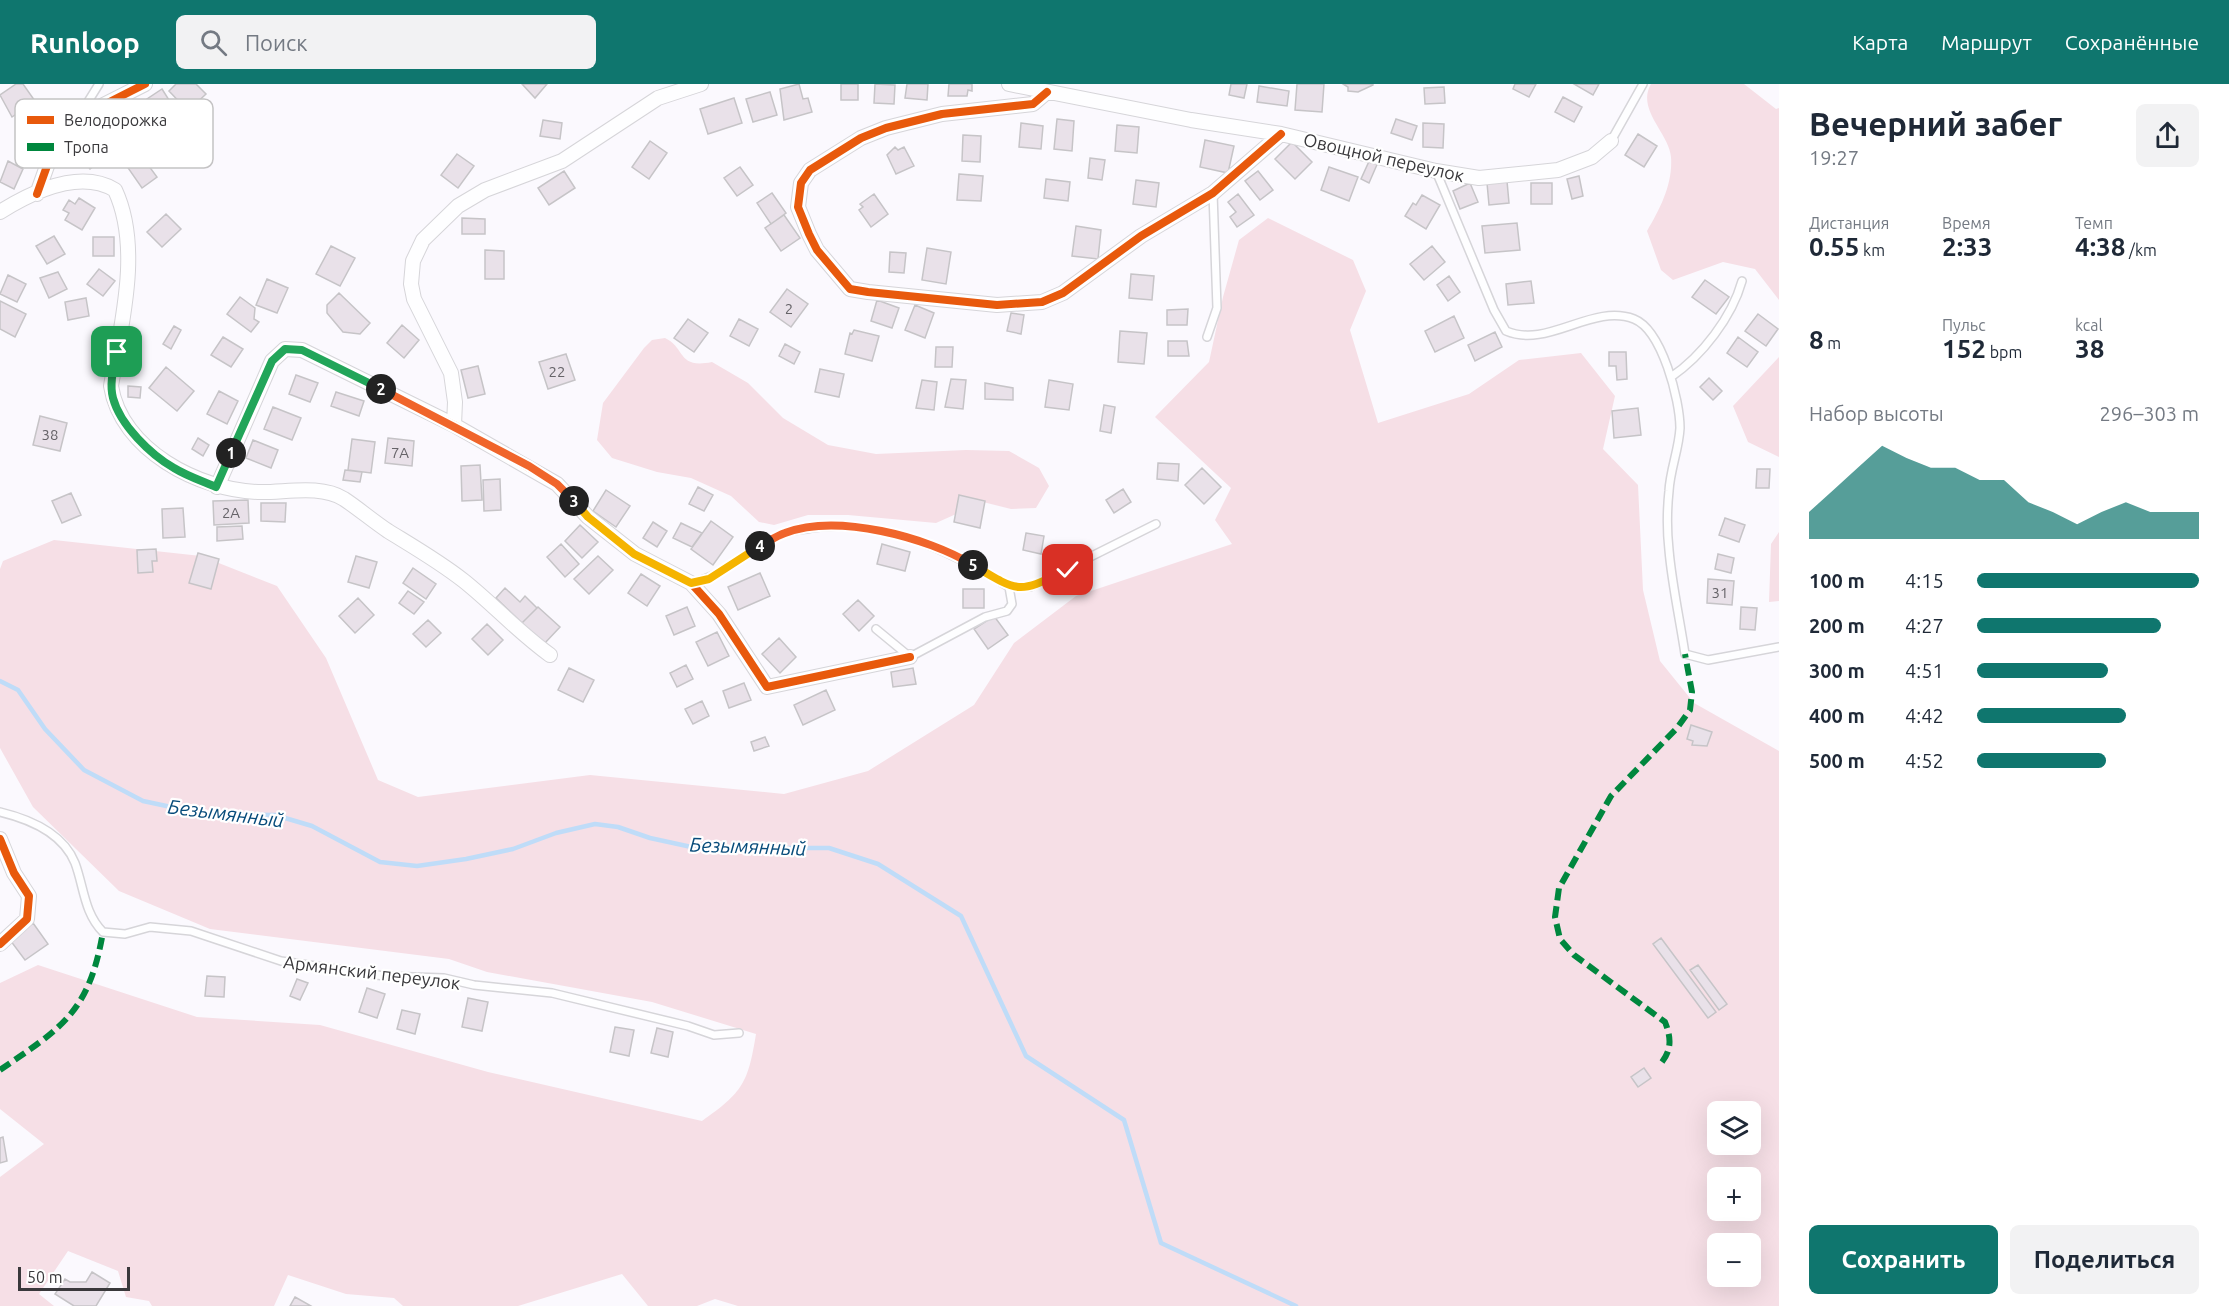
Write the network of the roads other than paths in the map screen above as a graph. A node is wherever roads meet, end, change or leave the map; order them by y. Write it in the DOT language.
graph roads {
  1 [pos="99,84"];
  2 [pos="144,84"];
  3 [pos="701,84"];
  4 [pos="1009,84"];
  5 [pos="1643,84"];
  6 [pos="1047,92"];
  7 [pos="90,99"];
  8 [pos="115,99"];
  9 [pos="1281,134"];
  10 [pos="1611,141"];
  11 [pos="46,168"];
  12 [pos="1436,171"];
  13 [pos="1213,193"];
  14 [pos="37,194"];
  15 [pos="0,212"];
  16 [pos="1742,281"];
  17 [pos="1207,337"];
  18 [pos="1671,377"];
  19 [pos="454,425"];
  20 [pos="216,487"];
  21 [pos="1156,524"];
  22 [pos="691,583"];
  23 [pos="1010,587"];
  24 [pos="876,629"];
  25 [pos="1779,647"];
  26 [pos="550,655"];
  27 [pos="910,657"];
  28 [pos="0,812"];
  29 [pos="0,839"];
  30 [pos="0,944"];
  31 [pos="739,1034"];
  1 -- 7 [label="lane"];
  2 -- 8 [label="street"];
  3 -- 19 [label="street"];
  4 -- 6 [label="street, Овощной переулок"];
  5 -- 10 [label="lane"];
  6 -- 9 [label="street, Овощной переулок"];
  6 -- 13 [label="street"];
  9 -- 12 [label="street, Овощной переулок"];
  9 -- 13 [label="street"];
  10 -- 12 [label="street, Овощной переулок"];
  11 -- 14 [label="street"];
  12 -- 18 [label="lane"];
  13 -- 17 [label="lane"];
  14 -- 15 [label="street"];
  14 -- 20 [label="street"];
  16 -- 18 [label="lane"];
  18 -- 25 [label="lane"];
  19 -- 20 [label="street"];
  19 -- 22 [label="street"];
  20 -- 26 [label="street"];
  21 -- 23 [label="lane"];
  22 -- 23 [label="lane"];
  22 -- 27 [label="street"];
  23 -- 27 [label="lane"];
  24 -- 27 [label="lane"];
  28 -- 31 [label="lane, Армянский переулок"];
  29 -- 30 [label="street"];
}
